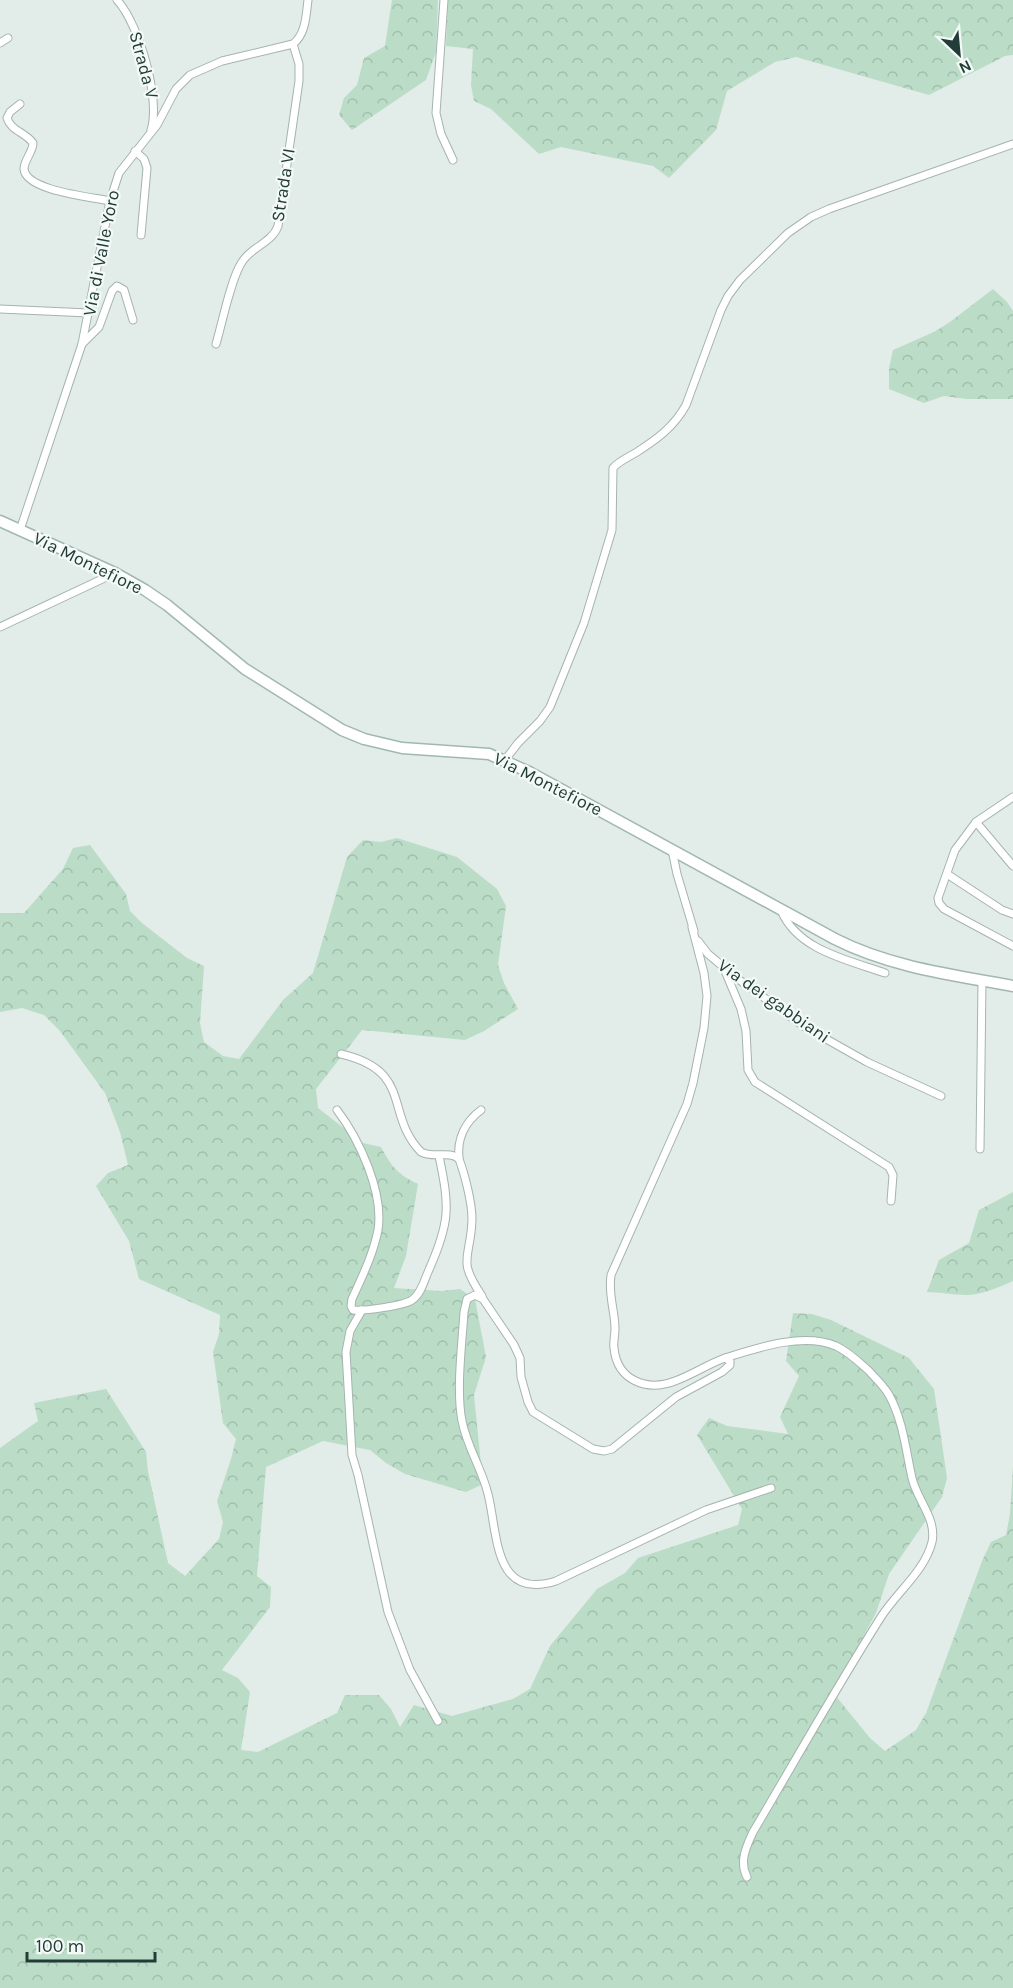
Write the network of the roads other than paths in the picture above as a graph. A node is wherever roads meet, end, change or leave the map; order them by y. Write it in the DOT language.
graph roads {
  1 [pos="117,0"];
  2 [pos="308,0"];
  3 [pos="444,0"];
  4 [pos="8,38"];
  5 [pos="0,43"];
  6 [pos="293,44"];
  7 [pos="20,104"];
  8 [pos="149,135"];
  9 [pos="1013,144"];
  10 [pos="135,151"];
  11 [pos="453,160"];
  12 [pos="110,201"];
  13 [pos="141,235"];
  14 [pos="0,309"];
  15 [pos="89,313"];
  16 [pos="133,320"];
  17 [pos="82,344"];
  18 [pos="216,344"];
  19 [pos="0,521"];
  20 [pos="20,530"];
  21 [pos="115,573"];
  22 [pos="0,627"];
  23 [pos="505,760"];
  24 [pos="1013,797"];
  25 [pos="976,822"];
  26 [pos="672,850"];
  27 [pos="1013,866"];
  28 [pos="947,874"];
  29 [pos="781,910"];
  30 [pos="1013,915"];
  31 [pos="692,927"];
  32 [pos="1013,946"];
  33 [pos="723,966"];
  34 [pos="885,973"];
  35 [pos="982,980"];
  36 [pos="1013,986"];
  37 [pos="341,1054"];
  38 [pos="941,1096"];
  39 [pos="337,1110"];
  40 [pos="481,1110"];
  41 [pos="980,1149"];
  42 [pos="439,1156"];
  43 [pos="460,1161"];
  44 [pos="891,1201"];
  45 [pos="489,1306"];
  46 [pos="362,1310"];
  47 [pos="725,1358"];
  48 [pos="771,1488"];
  49 [pos="438,1721"];
  50 [pos="747,1877"];
  1 -- 8 [label="street, Strada V"];
  2 -- 6 [label="street"];
  3 -- 11 [label="street"];
  4 -- 5 [label="street"];
  6 -- 8 [label="street, Via di Valle Yoro"];
  6 -- 18 [label="street, Strada VI"];
  7 -- 12 [label="street"];
  8 -- 10 [label="street, Via di Valle Yoro"];
  9 -- 23 [label="street"];
  10 -- 12 [label="street, Via di Valle Yoro"];
  10 -- 13 [label="street"];
  12 -- 15 [label="street, Via di Valle Yoro"];
  14 -- 15 [label="street"];
  15 -- 17 [label="street, Via di Valle Yoro"];
  16 -- 17 [label="street"];
  17 -- 20 [label="street, Via di Valle Yoro"];
  19 -- 20 [label="main road, Via Montefiore"];
  20 -- 21 [label="main road, Via Montefiore"];
  21 -- 22 [label="street"];
  21 -- 23 [label="main road, Via Montefiore"];
  23 -- 26 [label="main road, Via Montefiore"];
  24 -- 25 [label="street"];
  25 -- 27 [label="street"];
  25 -- 28 [label="street"];
  26 -- 29 [label="main road, Via Montefiore"];
  26 -- 31 [label="street, Via dei gabbiani"];
  28 -- 30 [label="street"];
  28 -- 32 [label="street"];
  29 -- 34 [label="street"];
  29 -- 35 [label="main road, Via Montefiore"];
  31 -- 33 [label="street, Via dei gabbiani"];
  31 -- 47 [label="street"];
  33 -- 38 [label="street, Via dei gabbiani"];
  33 -- 44 [label="street"];
  35 -- 36 [label="main road, Via Montefiore"];
  35 -- 41 [label="street"];
  37 -- 42 [label="street"];
  39 -- 46 [label="street"];
  40 -- 43 [label="street"];
  42 -- 43 [label="street"];
  42 -- 46 [label="street"];
  43 -- 45 [label="street"];
  45 -- 47 [label="street"];
  45 -- 48 [label="street"];
  46 -- 49 [label="street"];
  47 -- 50 [label="street"];
}
